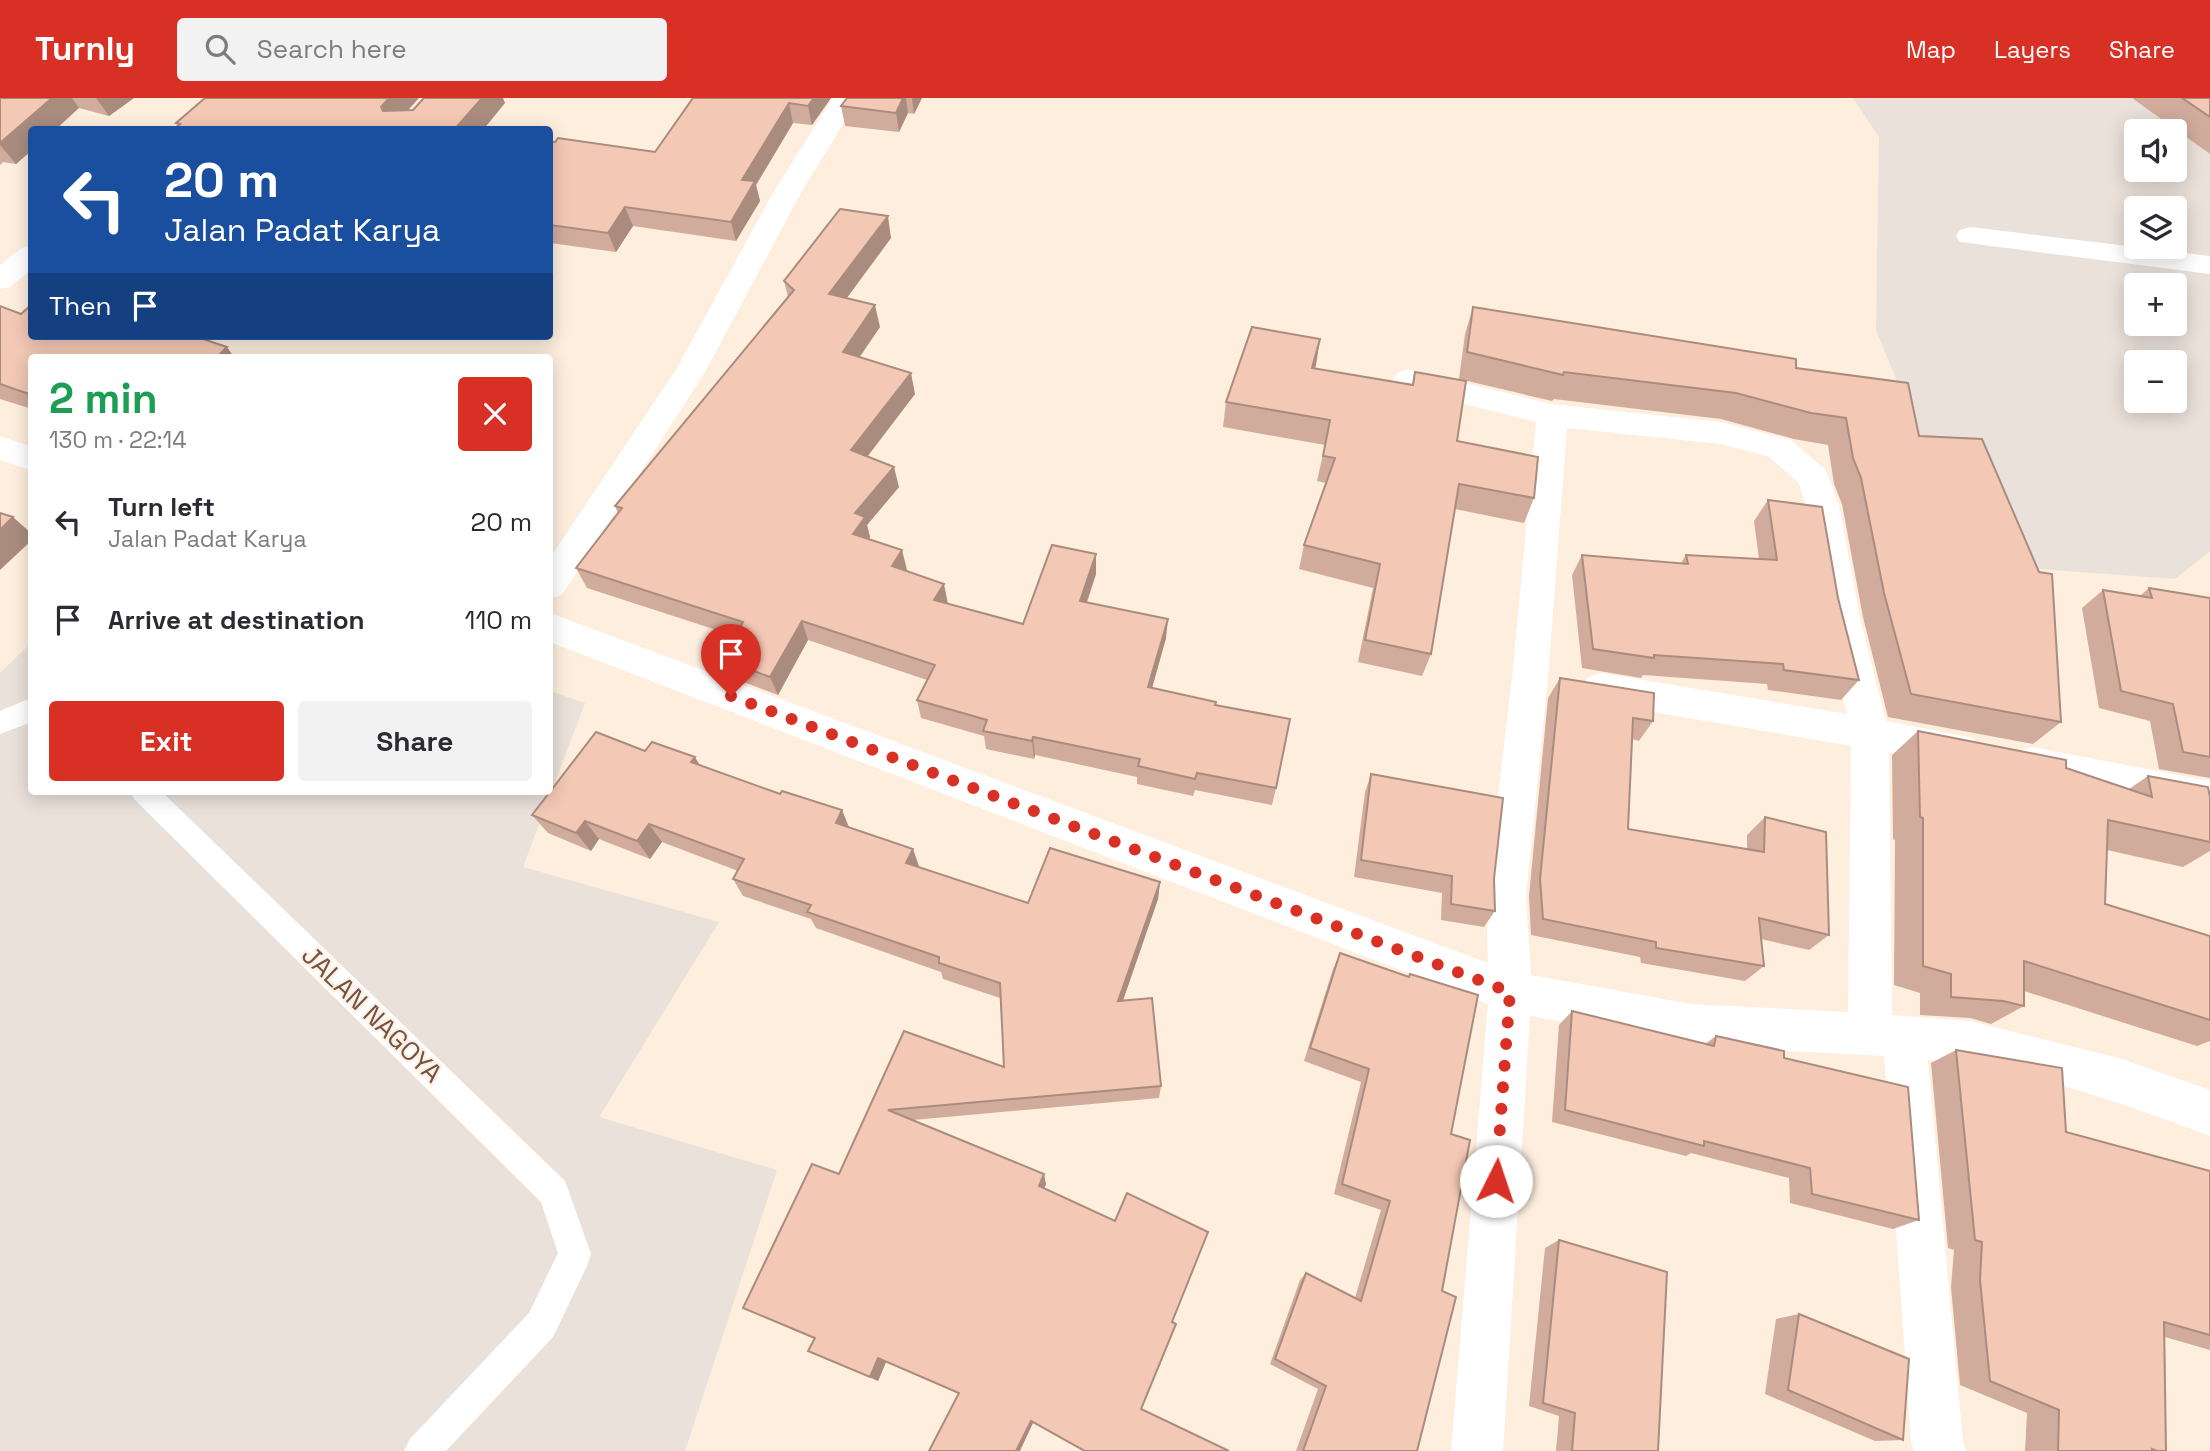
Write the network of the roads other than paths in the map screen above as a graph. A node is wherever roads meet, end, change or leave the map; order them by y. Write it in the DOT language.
graph roads {
  1 [pos="846,98"];
  2 [pos="1970,236"];
  3 [pos="28,257"];
  4 [pos="2210,265"];
  5 [pos="0,280"];
  6 [pos="1408,380"];
  7 [pos="1552,415"];
  8 [pos="0,448"];
  9 [pos="28,458"];
  10 [pos="553,580"];
  11 [pos="553,628"];
  12 [pos="1530,678"];
  13 [pos="28,711"];
  14 [pos="0,723"];
  15 [pos="1870,732"];
  16 [pos="147,795"];
  17 [pos="2210,798"];
  18 [pos="1510,992"];
  19 [pos="1887,1036"];
  20 [pos="2210,1113"];
  21 [pos="575,1254"];
  22 [pos="422,1451"];
  23 [pos="1476,1451"];
  24 [pos="1940,1451"];
  1 -- 10 [label="street"];
  2 -- 4 [label="street"];
  3 -- 5 [label="street"];
  6 -- 7 [label="street"];
  7 -- 12 [label="street"];
  7 -- 15 [label="street"];
  8 -- 9 [label="street"];
  11 -- 18 [label="street"];
  12 -- 15 [label="street"];
  12 -- 18 [label="street"];
  13 -- 14 [label="lane"];
  15 -- 17 [label="street"];
  15 -- 19 [label="street"];
  16 -- 21 [label="lane, JALAN NAGOYA"];
  18 -- 19 [label="street"];
  18 -- 23 [label="street"];
  19 -- 20 [label="street"];
  19 -- 24 [label="street"];
  21 -- 22 [label="lane"];
}
